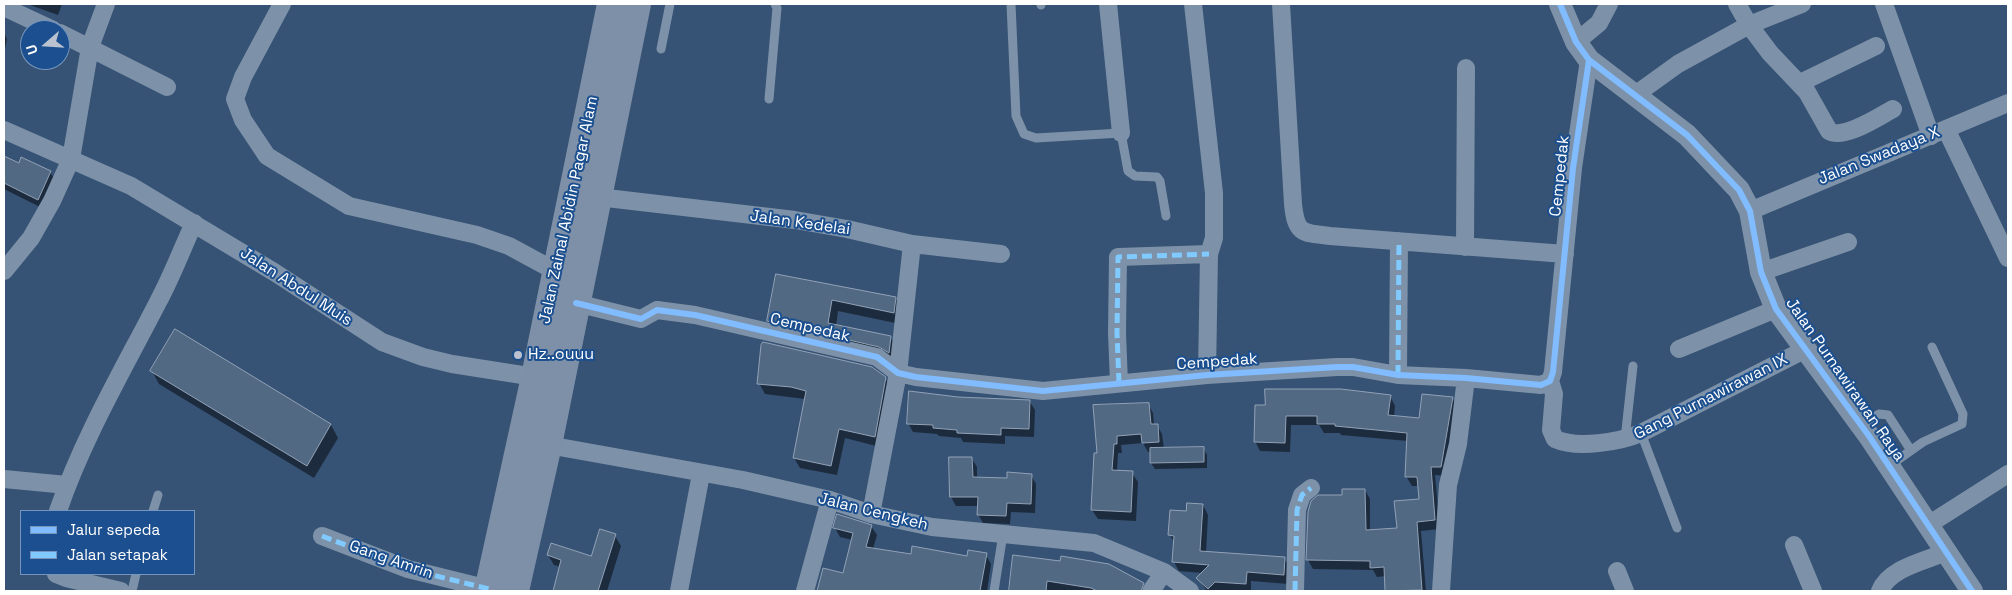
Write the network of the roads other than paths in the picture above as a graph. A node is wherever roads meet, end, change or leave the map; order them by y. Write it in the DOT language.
graph roads {
  1 [pos="106,4"];
  2 [pos="282,4"];
  3 [pos="611,4"];
  4 [pos="637,4"];
  5 [pos="670,4"];
  6 [pos="775,4"];
  7 [pos="1011,4"];
  8 [pos="1108,4"];
  9 [pos="1193,4"];
  10 [pos="1281,4"];
  11 [pos="1560,4"];
  12 [pos="1609,4"];
  13 [pos="1737,4"];
  14 [pos="1802,4"];
  15 [pos="1884,4"];
  16 [pos="4,7"];
  17 [pos="32,20"];
  18 [pos="1749,25"];
  19 [pos="70,38"];
  20 [pos="1876,46"];
  21 [pos="90,47"];
  22 [pos="661,50"];
  23 [pos="1583,51"];
  24 [pos="1466,68"];
  25 [pos="1800,83"];
  26 [pos="167,87"];
  27 [pos="1635,95"];
  28 [pos="769,99"];
  29 [pos="2008,103"];
  30 [pos="1893,109"];
  31 [pos="4,130"];
  32 [pos="1938,132"];
  33 [pos="1121,133"];
  34 [pos="71,158"];
  35 [pos="598,197"];
  36 [pos="1750,211"];
  37 [pos="1166,216"];
  38 [pos="194,222"];
  39 [pos="1399,241"];
  40 [pos="1848,242"];
  41 [pos="912,244"];
  42 [pos="1466,247"];
  43 [pos="1001,254"];
  44 [pos="1209,254"];
  45 [pos="1565,254"];
  46 [pos="2008,258"];
  47 [pos="4,271"];
  48 [pos="557,272"];
  49 [pos="1761,272"];
  50 [pos="576,303"];
  51 [pos="1776,309"];
  52 [pos="1932,347"];
  53 [pos="1679,349"];
  54 [pos="1806,349"];
  55 [pos="1632,366"];
  56 [pos="898,373"];
  57 [pos="1206,375"];
  58 [pos="1398,375"];
  59 [pos="535,377"];
  60 [pos="1466,378"];
  61 [pos="1550,381"];
  62 [pos="1119,383"];
  63 [pos="1862,425"];
  64 [pos="1633,436"];
  65 [pos="548,445"];
  66 [pos="1910,449"];
  67 [pos="1889,466"];
  68 [pos="701,474"];
  69 [pos="2008,474"];
  70 [pos="4,479"];
  71 [pos="67,485"];
  72 [pos="1311,488"];
  73 [pos="158,495"];
  74 [pos="830,500"];
  75 [pos="58,510"];
  76 [pos="153,510"];
  77 [pos="871,514"];
  78 [pos="1928,525"];
  79 [pos="1677,528"];
  80 [pos="1003,534"];
  81 [pos="322,536"];
  82 [pos="1794,545"];
  83 [pos="1946,552"];
  84 [pos="1617,571"];
  85 [pos="1164,572"];
  86 [pos="58,575"];
  87 [pos="136,575"];
  88 [pos="121,591"];
  89 [pos="132,591"];
  90 [pos="497,591"];
  91 [pos="679,591"];
  92 [pos="805,591"];
  93 [pos="994,591"];
  94 [pos="1151,591"];
  95 [pos="1190,591"];
  96 [pos="1295,591"];
  97 [pos="1441,591"];
  98 [pos="1625,591"];
  99 [pos="1813,591"];
  100 [pos="1880,591"];
  101 [pos="1972,591"];
  1 -- 21 [label="street"];
  2 -- 48 [label="street"];
  3 -- 48 [label="highway, Jalan Zainal Abidin Pagar Alam"];
  4 -- 35 [label="highway, Jalan Zainal Abidin Pagar Alam"];
  5 -- 22 [label="lane"];
  6 -- 28 [label="lane"];
  7 -- 33 [label="lane"];
  8 -- 33 [label="street"];
  9 -- 44 [label="street"];
  10 -- 39 [label="street"];
  11 -- 23 [label="street, Jalan Purnawirawan Raya"];
  12 -- 23 [label="street"];
  13 -- 18 [label="street"];
  14 -- 18 [label="street"];
  15 -- 32 [label="street"];
  16 -- 17 [label="street"];
  18 -- 25 [label="street"];
  18 -- 27 [label="street"];
  19 -- 21 [label="street"];
  20 -- 25 [label="street"];
  21 -- 26 [label="street"];
  21 -- 34 [label="street"];
  23 -- 27 [label="street, Jalan Purnawirawan Raya"];
  23 -- 45 [label="street, Cempedak"];
  24 -- 42 [label="street"];
  25 -- 30 [label="street"];
  27 -- 36 [label="street, Jalan Purnawirawan Raya"];
  29 -- 32 [label="street, Jalan Swadaya X"];
  31 -- 34 [label="street, Jalan Abdul Muis"];
  32 -- 36 [label="street, Jalan Swadaya X"];
  32 -- 46 [label="street"];
  33 -- 37 [label="lane"];
  34 -- 38 [label="street, Jalan Abdul Muis"];
  34 -- 47 [label="street"];
  35 -- 41 [label="street, Jalan Kedelai"];
  35 -- 50 [label="highway, Jalan Zainal Abidin Pagar Alam"];
  36 -- 49 [label="street, Jalan Purnawirawan Raya"];
  38 -- 59 [label="street, Jalan Abdul Muis"];
  38 -- 71 [label="street"];
  39 -- 42 [label="street"];
  39 -- 58 [label="street"];
  40 -- 49 [label="street"];
  41 -- 43 [label="street, Jalan Kedelai"];
  41 -- 56 [label="street"];
  42 -- 45 [label="street"];
  44 -- 57 [label="street"];
  44 -- 62 [label="street"];
  45 -- 61 [label="street, Cempedak"];
  48 -- 59 [label="highway, Jalan Zainal Abidin Pagar Alam"];
  49 -- 51 [label="street, Jalan Purnawirawan Raya"];
  50 -- 56 [label="street, Cempedak"];
  50 -- 65 [label="highway, Jalan Zainal Abidin Pagar Alam"];
  51 -- 53 [label="street"];
  51 -- 54 [label="street, Jalan Purnawirawan Raya"];
  52 -- 66 [label="lane"];
  54 -- 63 [label="street, Jalan Purnawirawan Raya"];
  54 -- 64 [label="street, Gang Purnawirawan IX"];
  55 -- 64 [label="lane"];
  56 -- 62 [label="street, Cempedak"];
  56 -- 77 [label="street"];
  57 -- 58 [label="street, Cempedak"];
  57 -- 62 [label="street, Cempedak"];
  58 -- 60 [label="street, Cempedak"];
  59 -- 90 [label="highway, Jalan Zainal Abidin Pagar Alam"];
  60 -- 61 [label="street, Cempedak"];
  60 -- 97 [label="street"];
  61 -- 64 [label="street, Gang Purnawirawan IX"];
  63 -- 66 [label="lane"];
  63 -- 67 [label="street, Jalan Purnawirawan Raya"];
  64 -- 79 [label="lane"];
  65 -- 68 [label="street, Jalan Cengkeh"];
  65 -- 90 [label="highway, Jalan Zainal Abidin Pagar Alam"];
  66 -- 67 [label="lane"];
  67 -- 78 [label="street, Jalan Purnawirawan Raya"];
  68 -- 74 [label="street, Jalan Cengkeh"];
  68 -- 91 [label="street"];
  69 -- 78 [label="street"];
  70 -- 71 [label="street"];
  71 -- 75 [label="street"];
  72 -- 96 [label="street"];
  73 -- 76 [label="lane"];
  74 -- 77 [label="street, Jalan Cengkeh"];
  74 -- 92 [label="street"];
  77 -- 80 [label="street, Jalan Cengkeh"];
  78 -- 83 [label="street, Jalan Purnawirawan Raya"];
  80 -- 85 [label="street, Jalan Cengkeh"];
  80 -- 93 [label="lane"];
  81 -- 90 [label="street, Gang Amrin"];
  82 -- 99 [label="street"];
  83 -- 100 [label="street"];
  83 -- 101 [label="street, Jalan Purnawirawan Raya"];
  84 -- 98 [label="street"];
  85 -- 94 [label="street"];
  85 -- 95 [label="street, Jalan Cengkeh"];
  86 -- 88 [label="street"];
  87 -- 89 [label="lane"];
}
